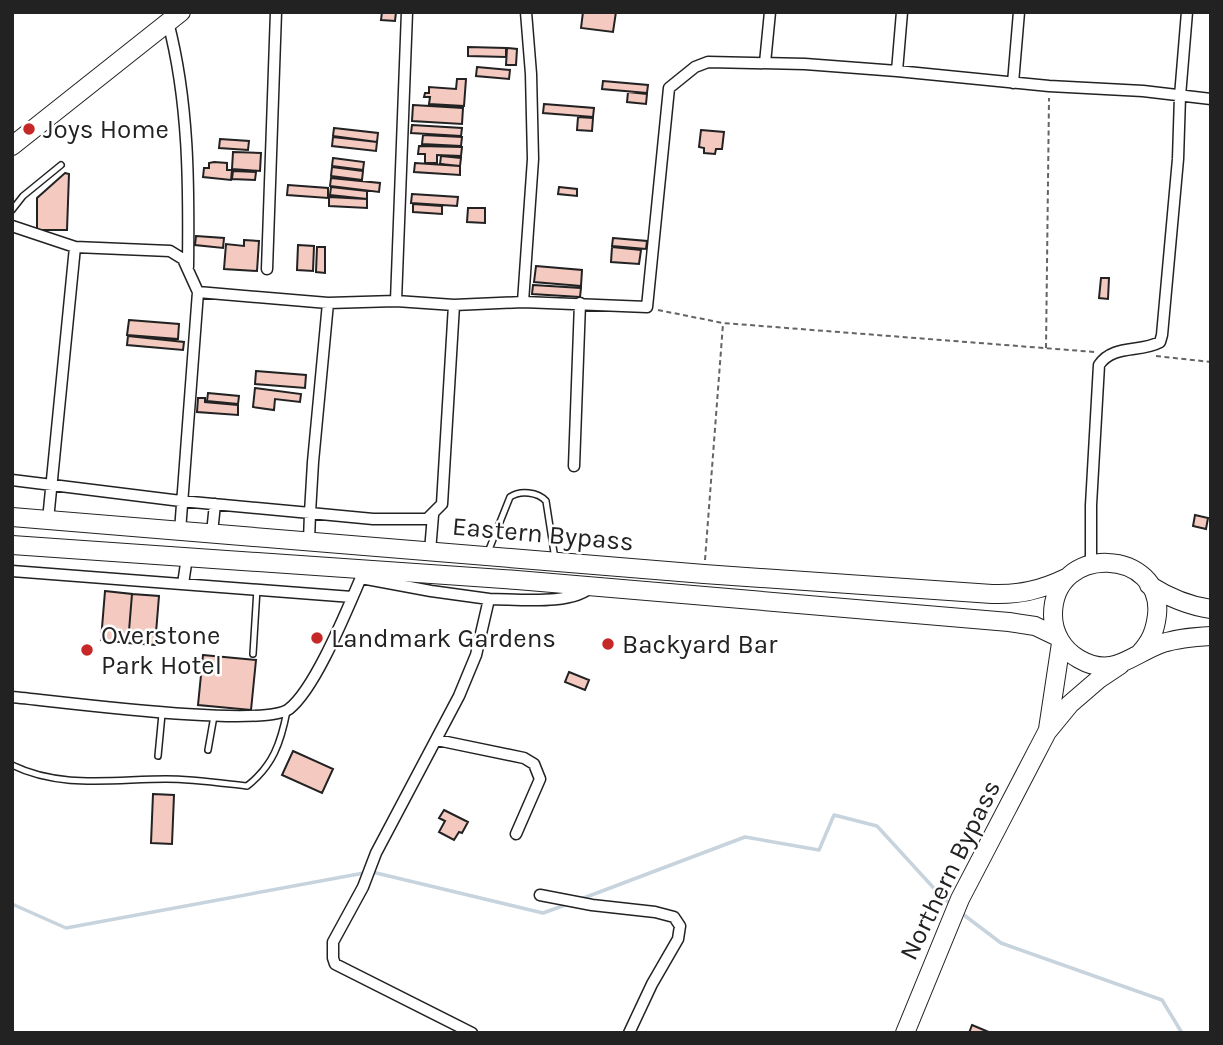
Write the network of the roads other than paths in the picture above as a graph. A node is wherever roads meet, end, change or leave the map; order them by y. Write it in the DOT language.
graph roads {
  1 [pos="276,12"];
  2 [pos="407,12"];
  3 [pos="526,12"];
  4 [pos="770,12"];
  5 [pos="901,12"];
  6 [pos="1019,12"];
  7 [pos="1187,12"];
  8 [pos="175,17"];
  9 [pos="765,63"];
  10 [pos="897,71"];
  11 [pos="1013,83"];
  12 [pos="1180,96"];
  13 [pos="1211,99"];
  14 [pos="12,146"];
  15 [pos="61,165"];
  16 [pos="12,209"];
  17 [pos="12,226"];
  18 [pos="75,247"];
  19 [pos="188,267"];
  20 [pos="267,269"];
  21 [pos="198,292"];
  22 [pos="396,301"];
  23 [pos="523,302"];
  24 [pos="328,303"];
  25 [pos="580,303"];
  26 [pos="454,305"];
  27 [pos="574,466"];
  28 [pos="12,480"];
  29 [pos="52,485"];
  30 [pos="181,501"];
  31 [pos="215,504"];
  32 [pos="310,513"];
  33 [pos="433,515"];
  34 [pos="12,517"];
  35 [pos="48,520"];
  36 [pos="180,531"];
  37 [pos="212,533"];
  38 [pos="309,541"];
  39 [pos="12,545"];
  40 [pos="430,551"];
  41 [pos="487,555"];
  42 [pos="187,558"];
  43 [pos="556,561"];
  44 [pos="1091,564"];
  45 [pos="12,571"];
  46 [pos="363,574"];
  47 [pos="1066,578"];
  48 [pos="183,584"];
  49 [pos="1149,585"];
  50 [pos="593,586"];
  51 [pos="257,589"];
  52 [pos="352,597"];
  53 [pos="489,599"];
  54 [pos="1211,609"];
  55 [pos="1211,636"];
  56 [pos="1059,640"];
  57 [pos="1140,653"];
  58 [pos="253,654"];
  59 [pos="1120,665"];
  60 [pos="12,697"];
  61 [pos="287,711"];
  62 [pos="163,712"];
  63 [pos="214,715"];
  64 [pos="1047,732"];
  65 [pos="437,740"];
  66 [pos="208,750"];
  67 [pos="159,756"];
  68 [pos="12,765"];
  69 [pos="516,834"];
  70 [pos="540,895"];
  71 [pos="472,1033"];
  72 [pos="629,1033"];
  73 [pos="905,1033"];
  1 -- 20 [label="street"];
  2 -- 22 [label="street"];
  3 -- 23 [label="street"];
  4 -- 9 [label="street"];
  5 -- 10 [label="street"];
  6 -- 11 [label="street"];
  7 -- 12 [label="street"];
  8 -- 14 [label="main road"];
  8 -- 19 [label="street"];
  9 -- 10 [label="street"];
  9 -- 25 [label="street"];
  10 -- 11 [label="street"];
  11 -- 12 [label="street"];
  12 -- 13 [label="street"];
  12 -- 44 [label="street"];
  15 -- 16 [label="lane"];
  17 -- 18 [label="street"];
  18 -- 19 [label="street"];
  18 -- 29 [label="street"];
  19 -- 21 [label="street"];
  21 -- 24 [label="street"];
  21 -- 30 [label="street"];
  22 -- 24 [label="street"];
  22 -- 26 [label="street"];
  23 -- 25 [label="street"];
  23 -- 26 [label="street"];
  24 -- 32 [label="street"];
  25 -- 27 [label="street"];
  26 -- 33 [label="street"];
  28 -- 29 [label="street"];
  29 -- 30 [label="street"];
  29 -- 35 [label="street"];
  30 -- 31 [label="street"];
  30 -- 36 [label="street"];
  31 -- 32 [label="street"];
  31 -- 37 [label="street"];
  32 -- 33 [label="street"];
  32 -- 38 [label="street"];
  33 -- 40 [label="street"];
  34 -- 35 [label="main road, Eastern Bypass"];
  35 -- 36 [label="main road, Eastern Bypass"];
  36 -- 37 [label="main road, Eastern Bypass"];
  37 -- 38 [label="main road, Eastern Bypass"];
  38 -- 40 [label="main road, Eastern Bypass"];
  39 -- 42 [label="main road, Eastern Bypass"];
  40 -- 41 [label="main road, Eastern Bypass"];
  41 -- 43 [label="main road, Eastern Bypass"];
  41 -- 43 [label="lane"];
  42 -- 46 [label="main road, Eastern Bypass"];
  42 -- 48 [label="street"];
  43 -- 47 [label="main road, Eastern Bypass"];
  44 -- 47 [label="main road, Eastern Bypass"];
  44 -- 49 [label="main road"];
  45 -- 48 [label="street"];
  46 -- 50 [label="main road, Eastern Bypass"];
  46 -- 52 [label="street"];
  46 -- 53 [label="street"];
  47 -- 56 [label="main road"];
  48 -- 51 [label="street"];
  49 -- 54 [label="main road"];
  49 -- 57 [label="main road"];
  50 -- 53 [label="street"];
  50 -- 56 [label="main road, Eastern Bypass"];
  51 -- 52 [label="street"];
  51 -- 58 [label="lane"];
  52 -- 61 [label="street"];
  53 -- 65 [label="street"];
  55 -- 57 [label="main road"];
  56 -- 59 [label="main road, Eastern Bypass"];
  56 -- 64 [label="main road"];
  57 -- 59 [label="main road"];
  59 -- 64 [label="main road"];
  60 -- 62 [label="street"];
  61 -- 63 [label="street"];
  61 -- 68 [label="lane"];
  62 -- 63 [label="street"];
  62 -- 67 [label="lane"];
  63 -- 66 [label="lane"];
  64 -- 73 [label="main road, Northern Bypass"];
  65 -- 69 [label="street"];
  65 -- 71 [label="street"];
  70 -- 72 [label="street"];
}
